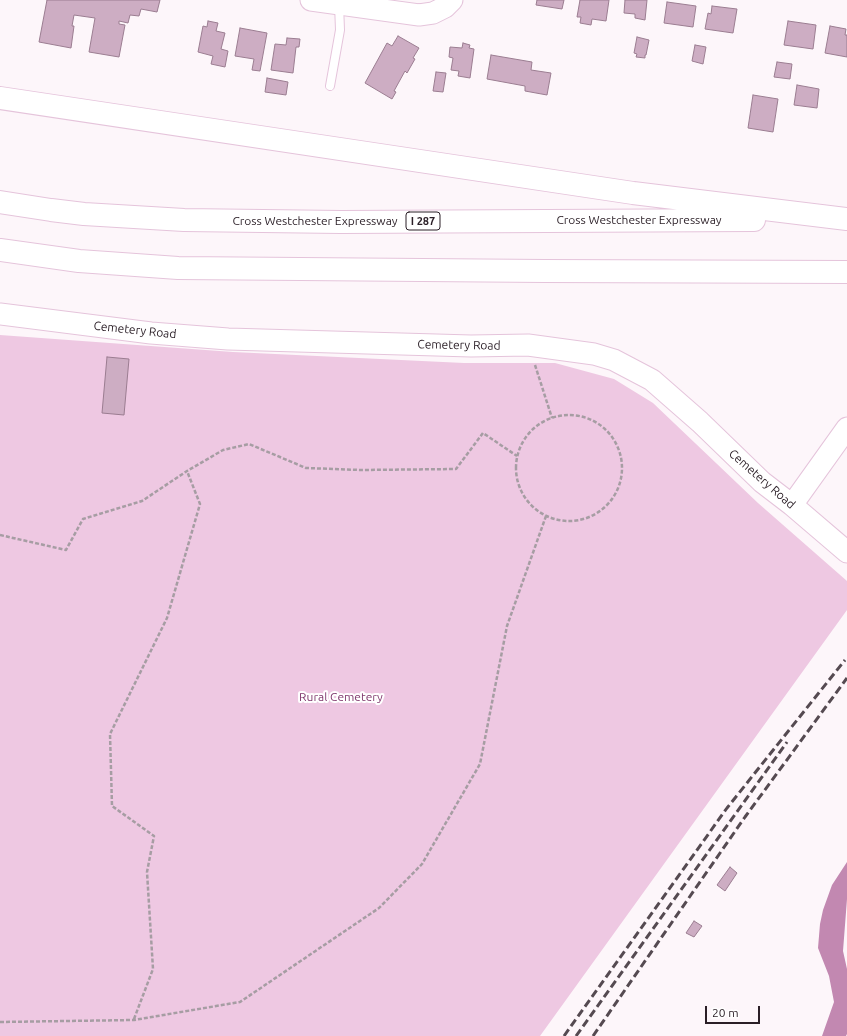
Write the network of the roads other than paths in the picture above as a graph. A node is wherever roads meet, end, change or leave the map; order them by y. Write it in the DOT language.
graph roads {
  1 [pos="311,0"];
  2 [pos="452,0"];
  3 [pos="339,2"];
  4 [pos="330,86"];
  5 [pos="0,98"];
  6 [pos="0,202"];
  7 [pos="847,219"];
  8 [pos="0,250"];
  9 [pos="840,272"];
  10 [pos="0,314"];
  11 [pos="847,428"];
  12 [pos="792,505"];
  13 [pos="847,552"];
  1 -- 3 [label="street"];
  2 -- 3 [label="street"];
  3 -- 4 [label="lane"];
  5 -- 7 [label="highway"];
  6 -- 7 [label="highway, Cross Westchester Expressway / I 287"];
  8 -- 9 [label="highway"];
  10 -- 12 [label="street, Cemetery Road"];
  11 -- 12 [label="street"];
  12 -- 13 [label="street, Cemetery Road"];
}
